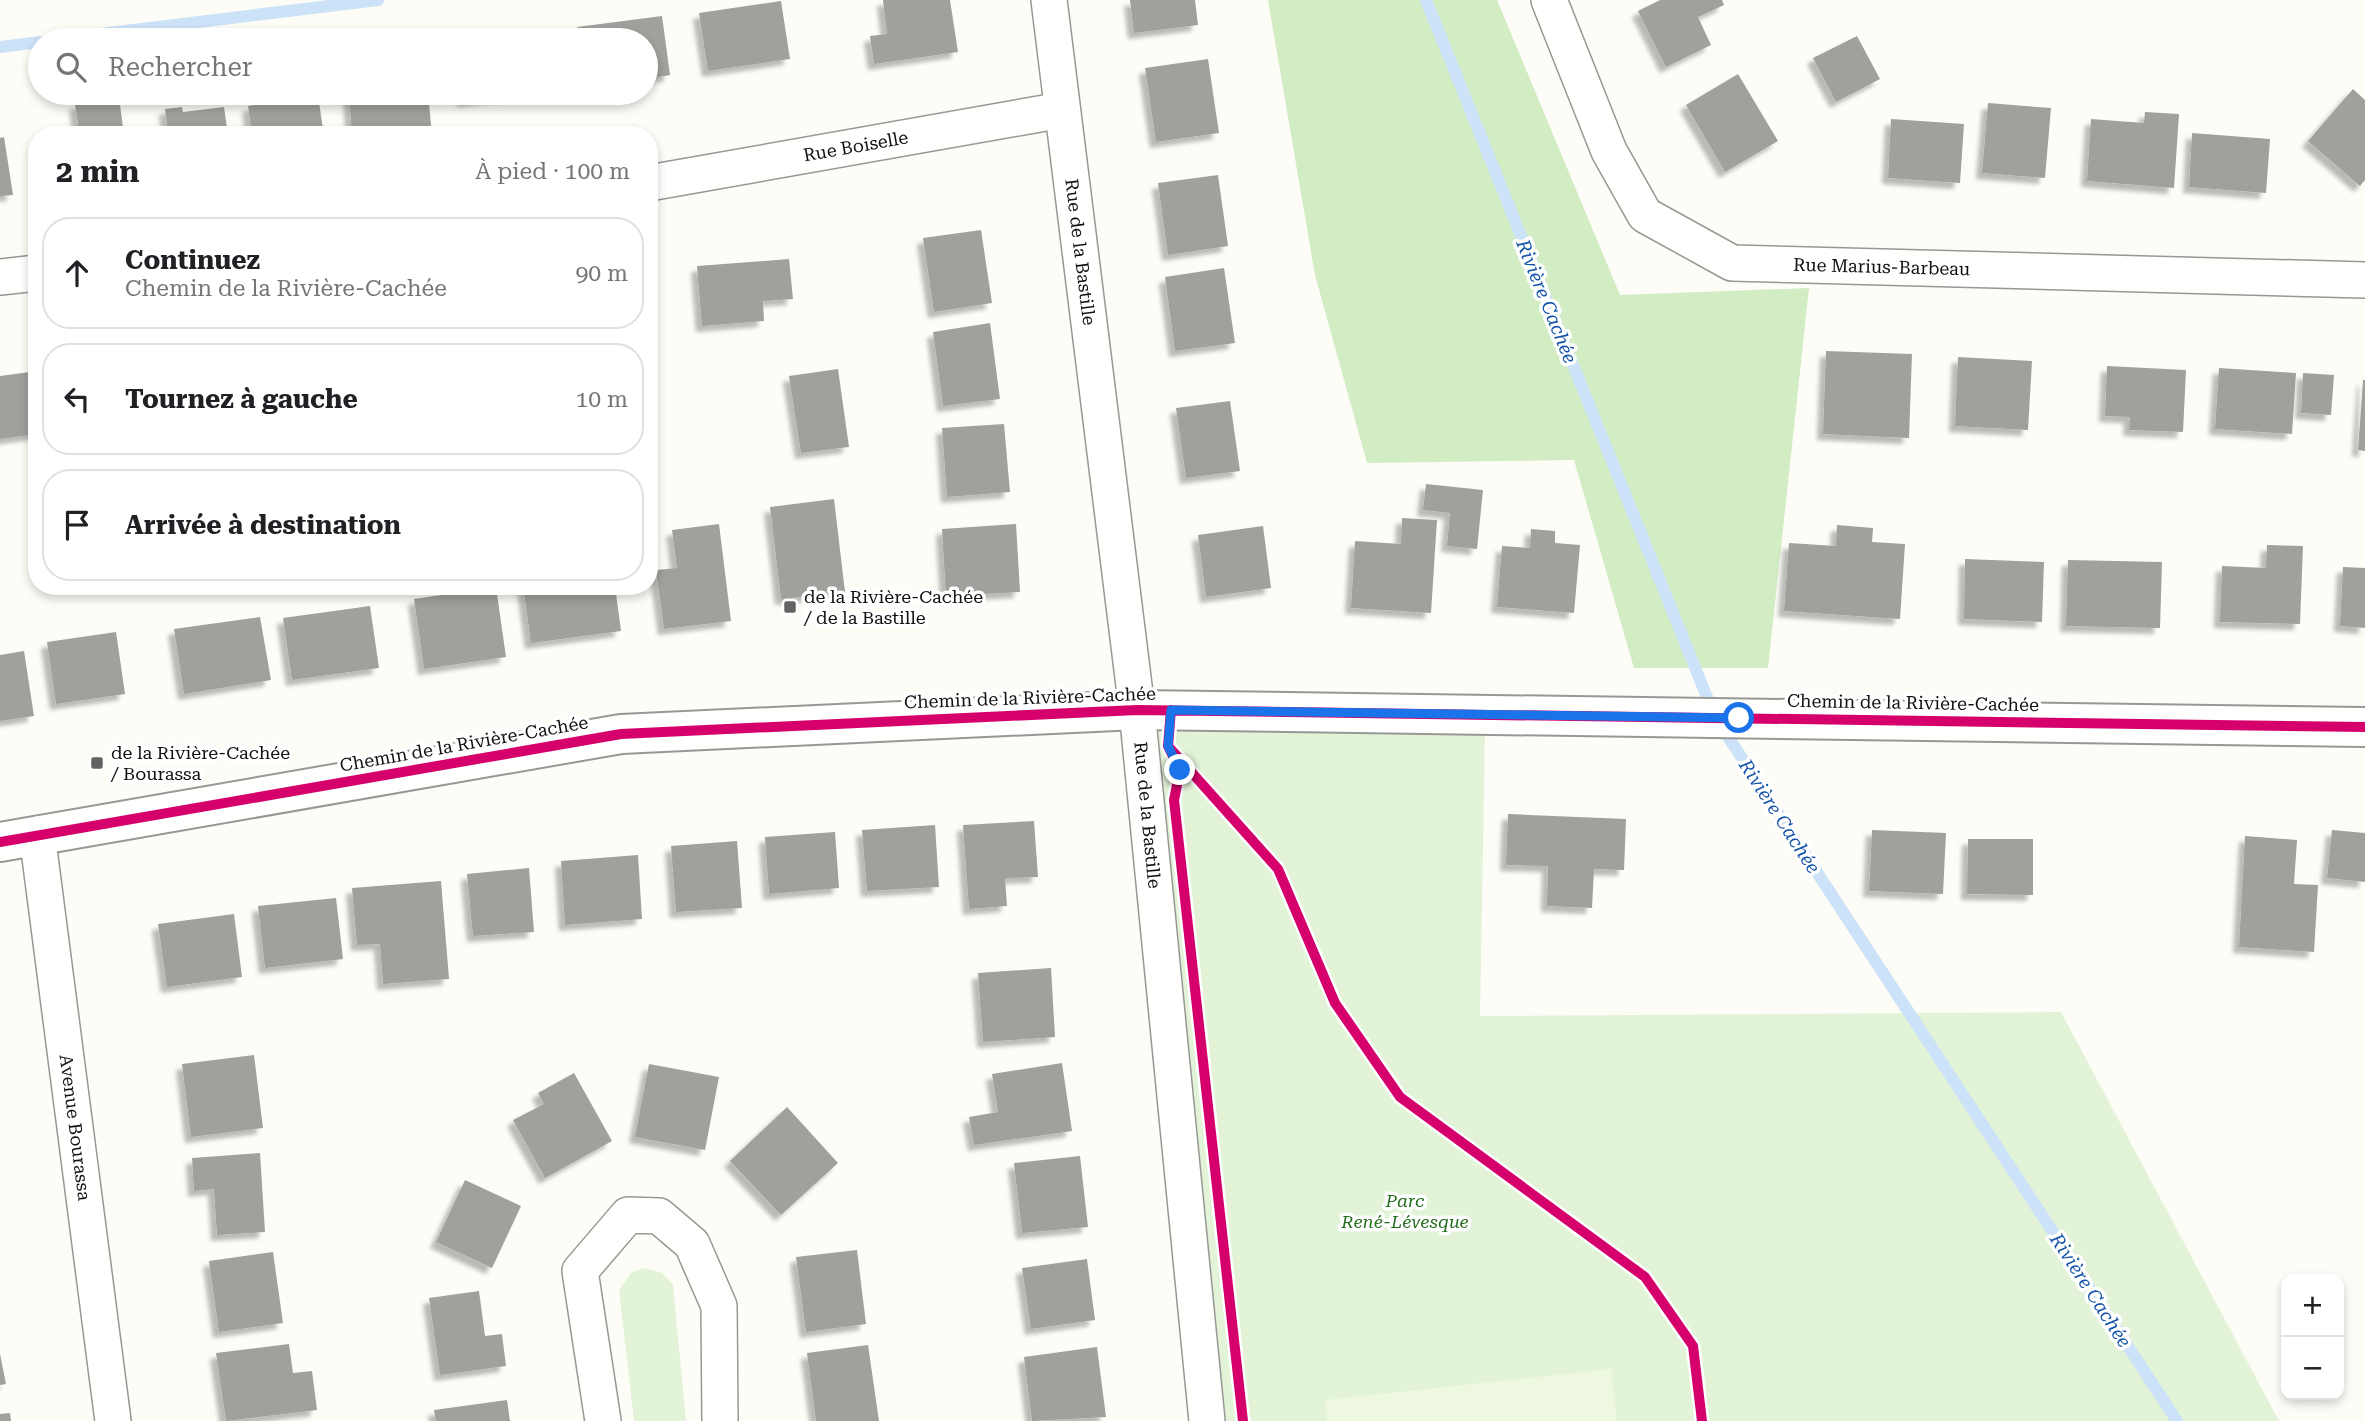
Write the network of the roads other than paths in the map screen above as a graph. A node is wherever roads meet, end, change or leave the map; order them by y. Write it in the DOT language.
graph roads {
  1 [pos="1049,0"];
  2 [pos="1549,0"];
  3 [pos="1062,110"];
  4 [pos="658,181"];
  5 [pos="28,273"];
  6 [pos="0,277"];
  7 [pos="2365,280"];
  8 [pos="1137,710"];
  9 [pos="2365,727"];
  10 [pos="37,834"];
  11 [pos="0,842"];
  12 [pos="113,1421"];
  13 [pos="603,1421"];
  14 [pos="720,1421"];
  15 [pos="1207,1421"];
  1 -- 3 [label="street, Rue de la Bastille"];
  2 -- 7 [label="street, Rue Marius-Barbeau"];
  3 -- 4 [label="street, Rue Boiselle"];
  3 -- 8 [label="street, Rue de la Bastille"];
  5 -- 6 [label="street"];
  8 -- 9 [label="street, Chemin de la Rivière-Cachée"];
  8 -- 10 [label="street, Chemin de la Rivière-Cachée"];
  8 -- 15 [label="street, Rue de la Bastille"];
  10 -- 11 [label="street, Chemin de la Rivière-Cachée"];
  10 -- 12 [label="street, Avenue Bourassa"];
  13 -- 14 [label="street"];
}
